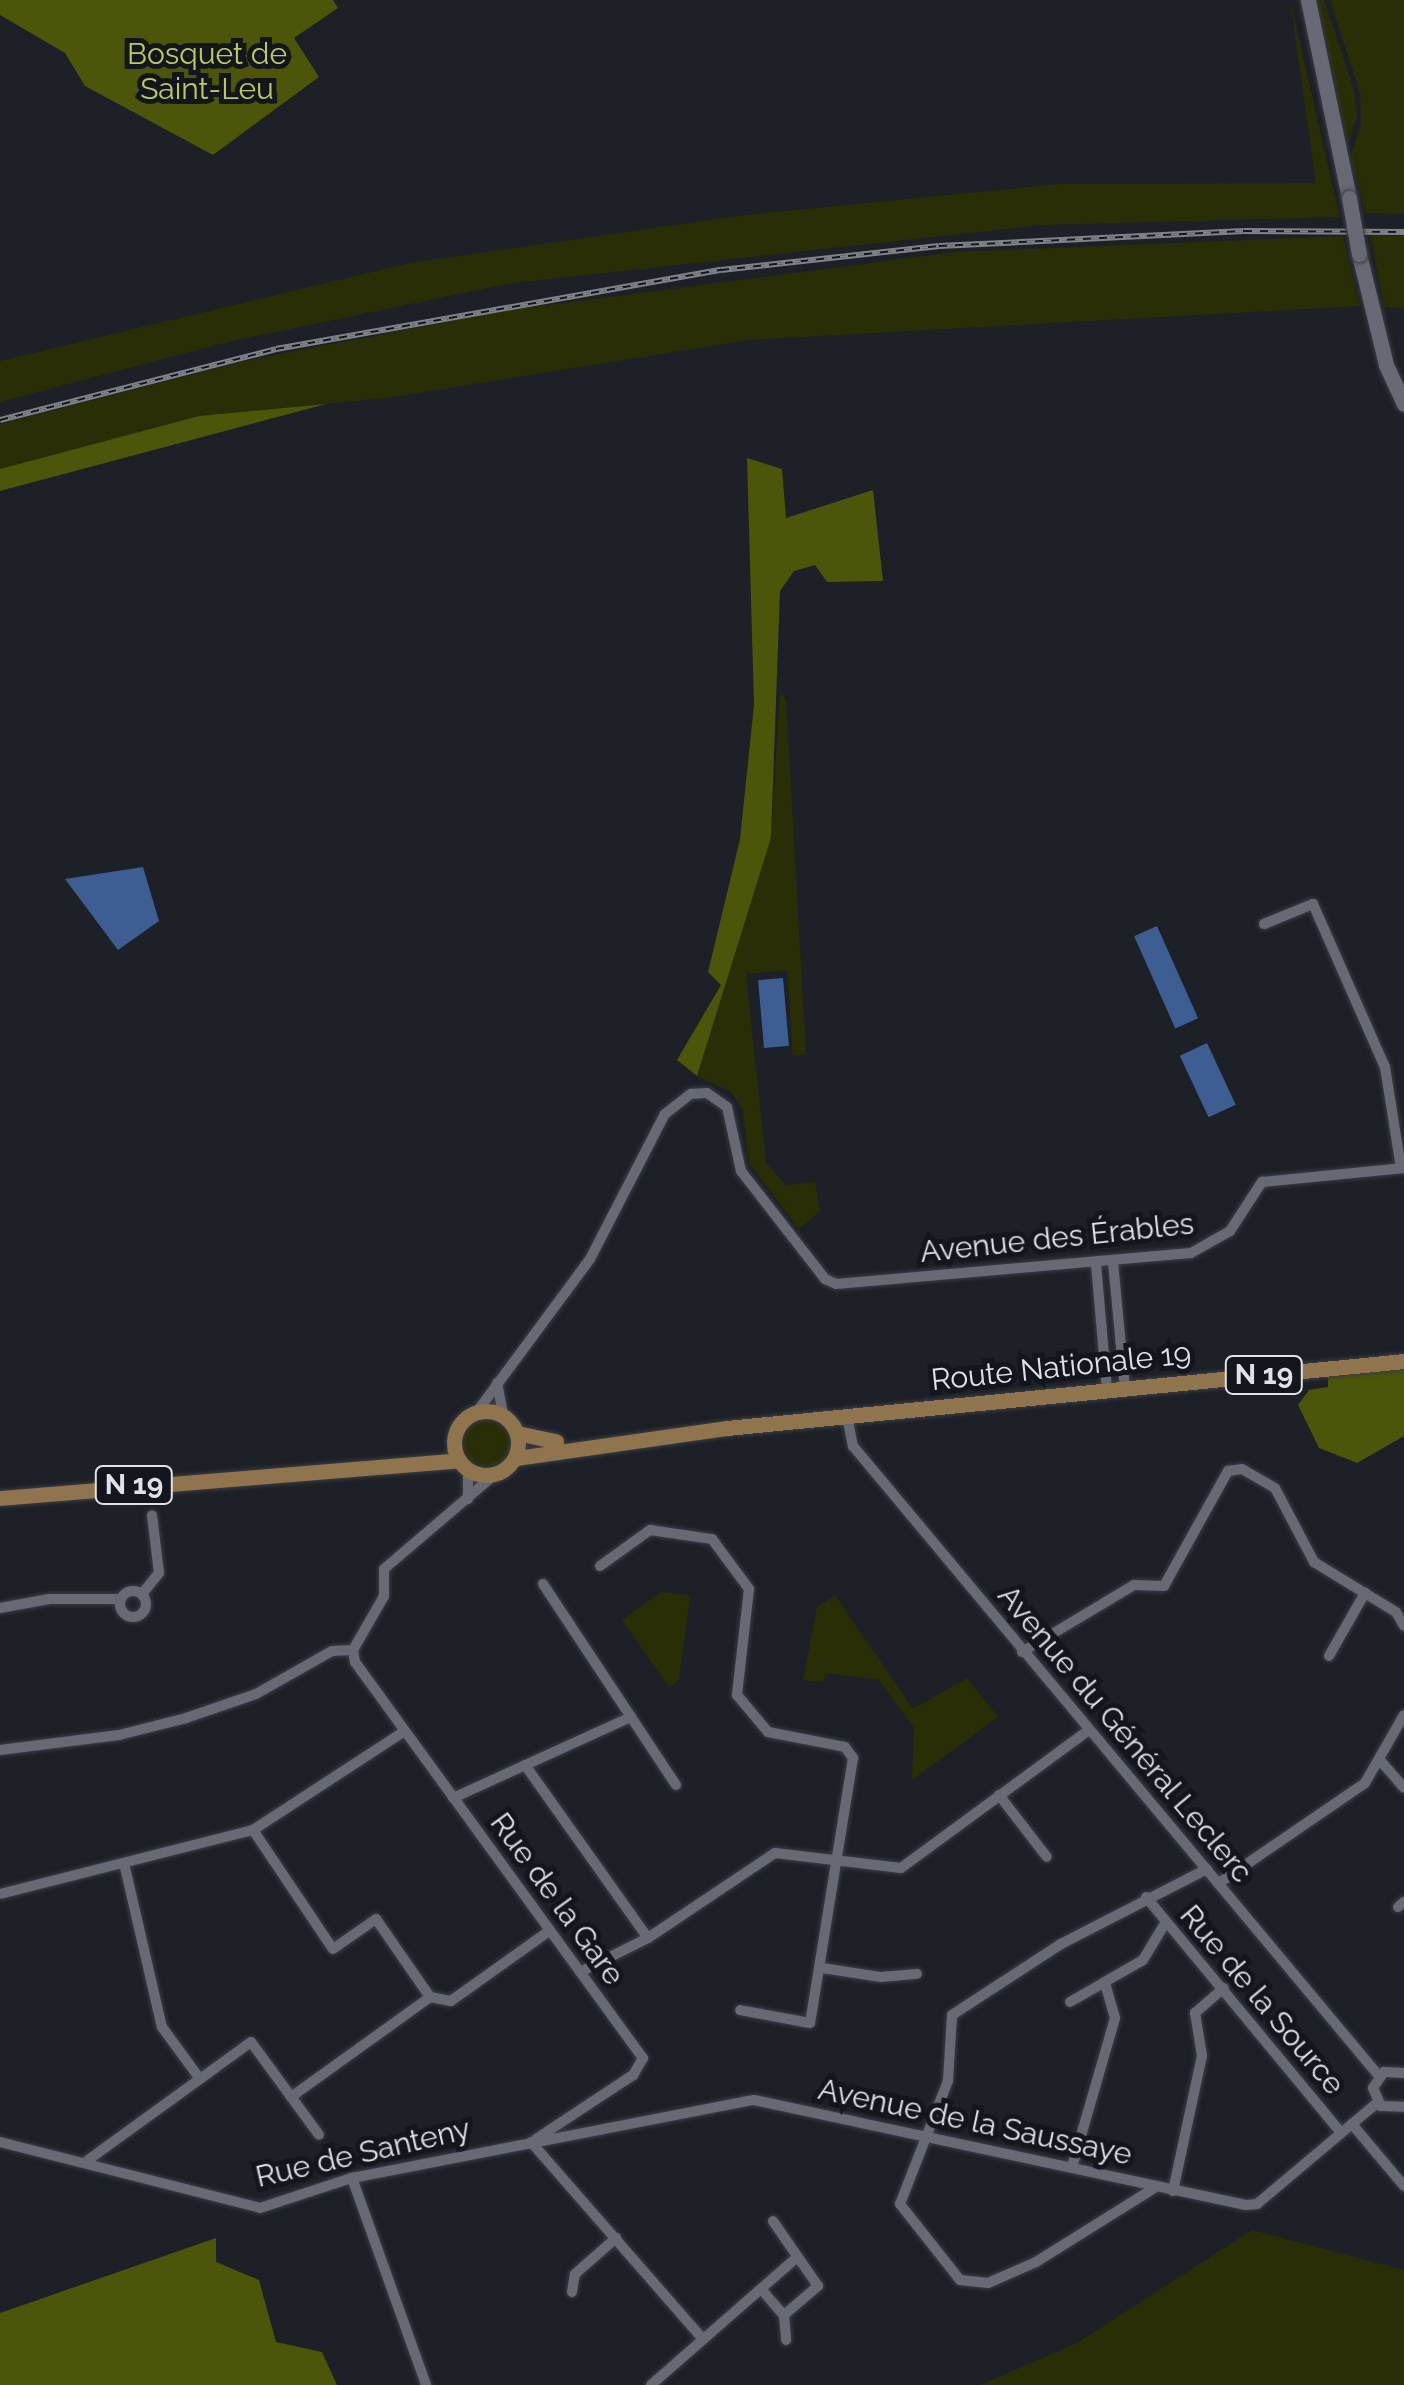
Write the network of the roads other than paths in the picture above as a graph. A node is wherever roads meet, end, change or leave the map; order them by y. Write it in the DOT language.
graph roads {
  1 [pos="1308,0"];
  2 [pos="1404,404"];
  3 [pos="1264,924"];
  4 [pos="1402,1168"];
  5 [pos="1113,1262"];
  6 [pos="1096,1264"];
  7 [pos="1404,1360"];
  8 [pos="497,1382"];
  9 [pos="1125,1388"];
  10 [pos="1107,1390"];
  11 [pos="476,1413"];
  12 [pos="503,1416"];
  13 [pos="847,1416"];
  14 [pos="724,1428"];
  15 [pos="517,1433"];
  16 [pos="454,1440"];
  17 [pos="516,1458"];
  18 [pos="463,1465"];
  19 [pos="268,1472"];
  20 [pos="494,1475"];
  21 [pos="0,1498"];
  22 [pos="468,1502"];
  23 [pos="152,1514"];
  24 [pos="600,1566"];
  25 [pos="543,1584"];
  26 [pos="1366,1592"];
  27 [pos="142,1594"];
  28 [pos="120,1599"];
  29 [pos="0,1608"];
  30 [pos="1404,1626"];
  31 [pos="353,1650"];
  32 [pos="1022,1652"];
  33 [pos="1329,1656"];
  34 [pos="1404,1715"];
  35 [pos="631,1716"];
  36 [pos="1089,1730"];
  37 [pos="406,1731"];
  38 [pos="0,1750"];
  39 [pos="1380,1759"];
  40 [pos="525,1764"];
  41 [pos="676,1785"];
  42 [pos="1404,1788"];
  43 [pos="999,1795"];
  44 [pos="453,1798"];
  45 [pos="253,1830"];
  46 [pos="1046,1857"];
  47 [pos="839,1860"];
  48 [pos="124,1863"];
  49 [pos="1207,1870"];
  50 [pos="1218,1884"];
  51 [pos="0,1894"];
  52 [pos="1146,1897"];
  53 [pos="1164,1925"];
  54 [pos="549,1931"];
  55 [pos="648,1938"];
  56 [pos="822,1968"];
  57 [pos="580,1972"];
  58 [pos="917,1974"];
  59 [pos="1105,1983"];
  60 [pos="1224,1988"];
  61 [pos="430,1996"];
  62 [pos="1070,2002"];
  63 [pos="740,2010"];
  64 [pos="1404,2073"];
  65 [pos="1379,2076"];
  66 [pos="200,2078"];
  67 [pos="291,2096"];
  68 [pos="1378,2103"];
  69 [pos="1404,2107"];
  70 [pos="682,2113"];
  71 [pos="1352,2124"];
  72 [pos="1341,2133"];
  73 [pos="319,2136"];
  74 [pos="925,2136"];
  75 [pos="0,2142"];
  76 [pos="531,2142"];
  77 [pos="88,2160"];
  78 [pos="1072,2167"];
  79 [pos="352,2178"];
  80 [pos="1404,2186"];
  81 [pos="1156,2187"];
  82 [pos="1173,2191"];
  83 [pos="773,2221"];
  84 [pos="616,2238"];
  85 [pos="795,2259"];
  86 [pos="761,2289"];
  87 [pos="572,2292"];
  88 [pos="784,2315"];
  89 [pos="703,2339"];
  90 [pos="786,2340"];
  91 [pos="426,2385"];
  92 [pos="652,2385"];
  1 -- 2 [label="street, bridge"];
  3 -- 4 [label="street"];
  4 -- 5 [label="street, Avenue des Érables"];
  5 -- 6 [label="street, Avenue des Érables"];
  5 -- 9 [label="street"];
  6 -- 8 [label="street, Avenue des Érables"];
  6 -- 10 [label="street"];
  7 -- 9 [label="main road, Route Nationale 19 / N 19"];
  8 -- 11 [label="street"];
  8 -- 12 [label="street"];
  9 -- 10 [label="main road, Route Nationale 19 / N 19"];
  10 -- 13 [label="main road, Route Nationale 19 / N 19"];
  11 -- 12 [label="main road"];
  11 -- 16 [label="main road"];
  12 -- 15 [label="main road"];
  13 -- 14 [label="main road, Route Nationale 19 / N 19"];
  13 -- 32 [label="street, Avenue du Général Leclerc"];
  14 -- 15 [label="main road, Route Nationale 19 / N 19"];
  14 -- 17 [label="main road, Route Nationale 19 / N 19"];
  15 -- 17 [label="main road"];
  16 -- 18 [label="main road"];
  16 -- 19 [label="main road, N 19"];
  17 -- 20 [label="main road"];
  18 -- 19 [label="main road, N 19"];
  18 -- 20 [label="main road"];
  18 -- 22 [label="street"];
  19 -- 21 [label="main road, N 19"];
  20 -- 22 [label="street"];
  22 -- 31 [label="street"];
  23 -- 27 [label="street"];
  24 -- 47 [label="street"];
  25 -- 35 [label="street"];
  26 -- 30 [label="street"];
  26 -- 32 [label="street"];
  26 -- 33 [label="street"];
  27 -- 28 [label="street"];
  27 -- 28 [label="street"];
  28 -- 29 [label="street"];
  31 -- 37 [label="street, Rue de la Gare"];
  31 -- 38 [label="street"];
  32 -- 36 [label="street, Avenue du Général Leclerc"];
  34 -- 39 [label="street"];
  35 -- 40 [label="street"];
  35 -- 41 [label="street"];
  36 -- 43 [label="street"];
  36 -- 49 [label="street, Avenue du Général Leclerc"];
  37 -- 44 [label="street, Rue de la Gare"];
  37 -- 45 [label="street"];
  39 -- 42 [label="street"];
  39 -- 50 [label="street"];
  40 -- 44 [label="street"];
  40 -- 55 [label="street"];
  43 -- 46 [label="street"];
  43 -- 47 [label="street"];
  44 -- 54 [label="street, Rue de la Gare"];
  45 -- 48 [label="street"];
  45 -- 61 [label="street"];
  47 -- 55 [label="street"];
  47 -- 56 [label="street"];
  48 -- 51 [label="street"];
  48 -- 66 [label="street"];
  49 -- 50 [label="street, Avenue du Général Leclerc"];
  49 -- 52 [label="street"];
  50 -- 65 [label="street, Avenue du Général Leclerc"];
  52 -- 53 [label="street, Rue de la Source"];
  52 -- 74 [label="street"];
  53 -- 59 [label="street"];
  53 -- 60 [label="street, Rue de la Source"];
  54 -- 57 [label="street, Rue de la Gare"];
  54 -- 61 [label="street"];
  55 -- 57 [label="street"];
  56 -- 58 [label="street"];
  56 -- 63 [label="street"];
  57 -- 76 [label="street, Rue de la Gare"];
  59 -- 62 [label="street"];
  59 -- 78 [label="street"];
  60 -- 72 [label="street, Rue de la Source"];
  60 -- 82 [label="street"];
  61 -- 67 [label="street"];
  64 -- 65 [label="street"];
  65 -- 68 [label="street"];
  66 -- 67 [label="street"];
  66 -- 77 [label="street"];
  67 -- 73 [label="street"];
  68 -- 69 [label="street"];
  68 -- 71 [label="street"];
  70 -- 74 [label="street, Avenue de la Saussaye"];
  70 -- 76 [label="street, Rue de Santeny"];
  71 -- 72 [label="street"];
  71 -- 80 [label="street"];
  72 -- 82 [label="street, Avenue de la Saussaye"];
  74 -- 78 [label="street, Avenue de la Saussaye"];
  74 -- 81 [label="street"];
  75 -- 77 [label="street, Rue de Santeny"];
  76 -- 79 [label="street, Rue de Santeny"];
  76 -- 84 [label="street"];
  77 -- 79 [label="street, Rue de Santeny"];
  78 -- 81 [label="street, Avenue de la Saussaye"];
  79 -- 91 [label="street"];
  81 -- 82 [label="street, Avenue de la Saussaye"];
  83 -- 85 [label="street"];
  84 -- 87 [label="street"];
  84 -- 89 [label="street"];
  85 -- 86 [label="street"];
  85 -- 88 [label="street"];
  86 -- 88 [label="street"];
  86 -- 89 [label="street"];
  88 -- 90 [label="street"];
  89 -- 92 [label="street"];
}
